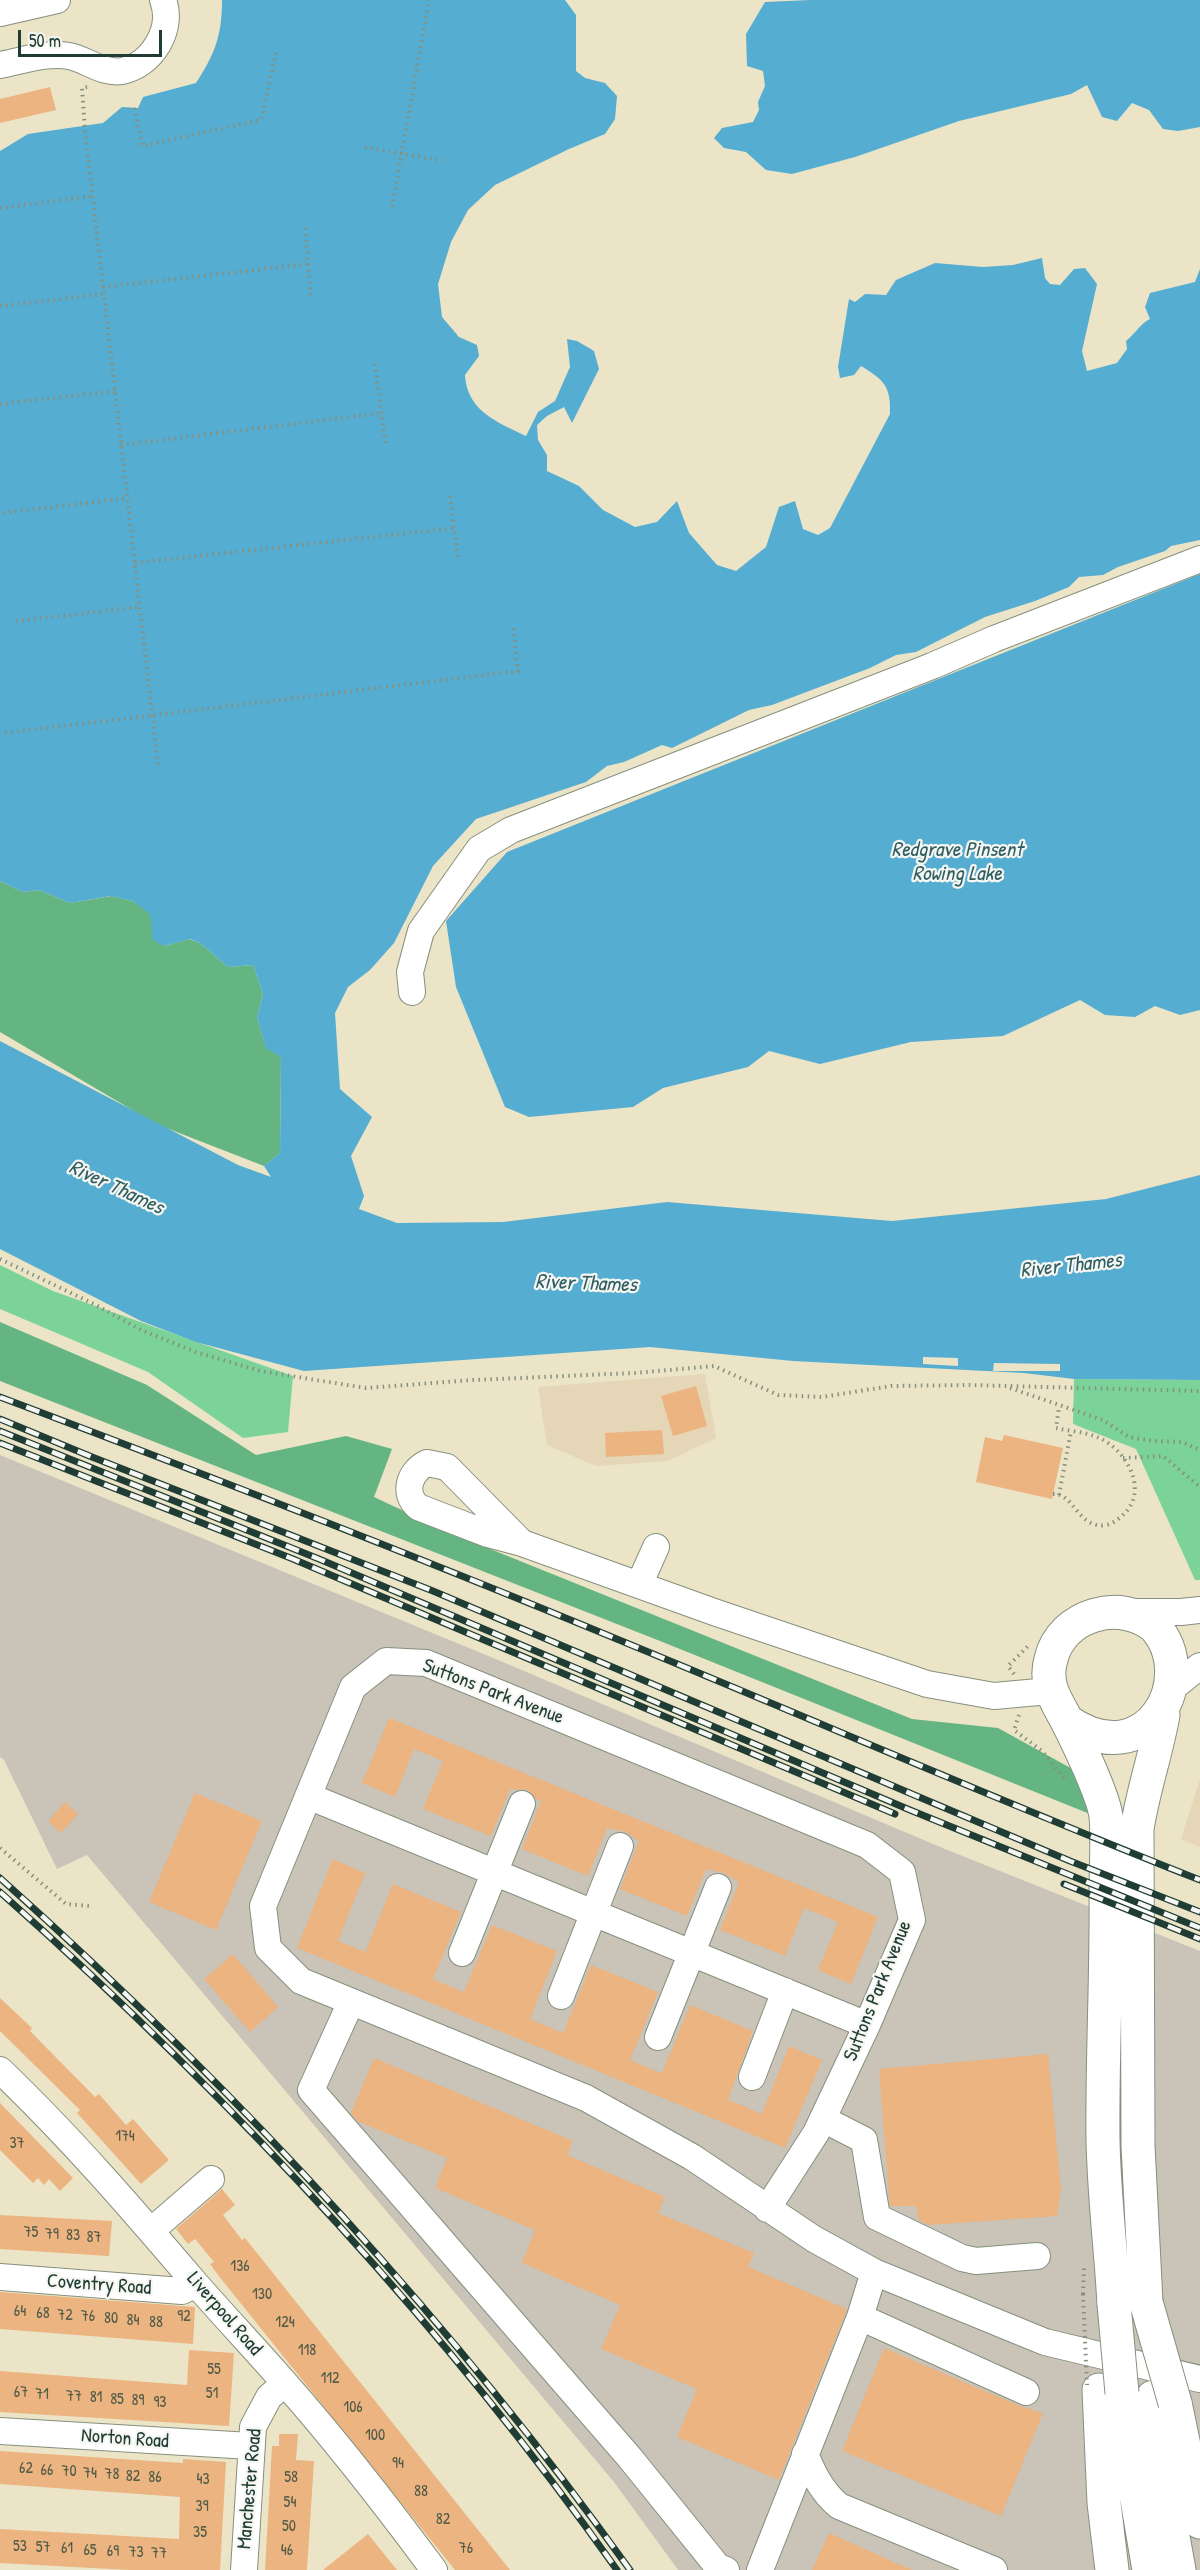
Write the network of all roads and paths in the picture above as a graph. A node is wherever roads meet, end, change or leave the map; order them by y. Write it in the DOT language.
graph roads {
  1 [pos="57,0"];
  2 [pos="163,0"];
  3 [pos="429,0"];
  4 [pos="4,7"];
  5 [pos="277,49"];
  6 [pos="0,65"];
  7 [pos="134,108"];
  8 [pos="85,130"];
  9 [pos="365,147"];
  10 [pos="437,160"];
  11 [pos="93,196"];
  12 [pos="392,207"];
  13 [pos="0,208"];
  14 [pos="305,228"];
  15 [pos="308,264"];
  16 [pos="103,287"];
  17 [pos="104,294"];
  18 [pos="311,298"];
  19 [pos="0,306"];
  20 [pos="375,364"];
  21 [pos="115,391"];
  22 [pos="0,404"];
  23 [pos="382,413"];
  24 [pos="121,445"];
  25 [pos="386,447"];
  26 [pos="450,496"];
  27 [pos="127,498"];
  28 [pos="3,513"];
  29 [pos="454,528"];
  30 [pos="458,559"];
  31 [pos="1200,559"];
  32 [pos="135,563"];
  33 [pos="140,607"];
  34 [pos="16,621"];
  35 [pos="513,625"];
  36 [pos="5,734"];
  37 [pos="158,765"];
  38 [pos="412,992"];
  39 [pos="0,1259"];
  40 [pos="1007,1386"];
  41 [pos="1200,1391"];
  42 [pos="1059,1407"];
  43 [pos="1071,1431"];
  44 [pos="1200,1450"];
  45 [pos="1122,1458"];
  46 [pos="1200,1487"];
  47 [pos="1053,1494"];
  48 [pos="1061,1496"];
  49 [pos="522,1543"];
  50 [pos="656,1546"];
  51 [pos="639,1585"];
  52 [pos="1200,1610"];
  53 [pos="1121,1612"];
  54 [pos="1188,1676"];
  55 [pos="1050,1691"];
  56 [pos="1163,1715"];
  57 [pos="1067,1721"];
  58 [pos="308,1796"];
  59 [pos="522,1804"];
  60 [pos="620,1846"];
  61 [pos="0,1848"];
  62 [pos="496,1873"];
  63 [pos="718,1887"];
  64 [pos="89,1906"];
  65 [pos="594,1913"];
  66 [pos="462,1953"];
  67 [pos="692,1953"];
  68 [pos="785,1991"];
  69 [pos="561,1996"];
  70 [pos="351,2002"];
  71 [pos="867,2025"];
  72 [pos="658,2037"];
  73 [pos="0,2070"];
  74 [pos="752,2077"];
  75 [pos="823,2119"];
  76 [pos="211,2179"];
  77 [pos="767,2209"];
  78 [pos="152,2230"];
  79 [pos="1037,2256"];
  80 [pos="874,2272"];
  81 [pos="0,2277"];
  82 [pos="196,2284"];
  83 [pos="1098,2301"];
  84 [pos="860,2317"];
  85 [pos="1200,2379"];
  86 [pos="285,2383"];
  87 [pos="1026,2392"];
  88 [pos="1127,2394"];
  89 [pos="0,2431"];
  90 [pos="250,2446"];
  91 [pos="806,2454"];
  92 [pos="1200,2522"];
  93 [pos="244,2570"];
  94 [pos="434,2570"];
  95 [pos="726,2570"];
  96 [pos="760,2570"];
  97 [pos="994,2570"];
  98 [pos="1112,2570"];
  99 [pos="1149,2570"];
  100 [pos="1179,2570"];
  1 -- 4 [label="street"];
  2 -- 6 [label="street"];
  3 -- 12 [label="path"];
  5 -- 7 [label="path"];
  8 -- 11 [label="path"];
  9 -- 10 [label="path"];
  11 -- 13 [label="path"];
  11 -- 16 [label="path"];
  14 -- 15 [label="path"];
  15 -- 16 [label="path"];
  15 -- 18 [label="path"];
  16 -- 17 [label="path"];
  17 -- 19 [label="path"];
  17 -- 21 [label="path"];
  20 -- 23 [label="path"];
  21 -- 22 [label="path"];
  21 -- 24 [label="path"];
  23 -- 24 [label="path"];
  23 -- 25 [label="path"];
  24 -- 27 [label="path"];
  26 -- 29 [label="path"];
  27 -- 28 [label="path"];
  27 -- 32 [label="path"];
  29 -- 30 [label="path"];
  29 -- 32 [label="path"];
  31 -- 38 [label="street"];
  32 -- 33 [label="path"];
  33 -- 34 [label="path"];
  33 -- 37 [label="path"];
  35 -- 36 [label="path"];
  39 -- 40 [label="path"];
  40 -- 41 [label="path"];
  40 -- 42 [label="path"];
  42 -- 43 [label="path"];
  42 -- 44 [label="path"];
  43 -- 45 [label="path"];
  43 -- 48 [label="path"];
  45 -- 46 [label="path"];
  45 -- 48 [label="path"];
  47 -- 48 [label="path"];
  49 -- 51 [label="street"];
  50 -- 51 [label="street"];
  51 -- 55 [label="street"];
  52 -- 53 [label="street"];
  53 -- 54 [label="main road"];
  53 -- 55 [label="main road"];
  54 -- 56 [label="main road"];
  55 -- 57 [label="main road"];
  56 -- 57 [label="main road"];
  56 -- 88 [label="main road, bridge"];
  57 -- 83 [label="main road"];
  58 -- 62 [label="street"];
  58 -- 70 [label="street, Suttons Park Avenue"];
  58 -- 71 [label="street, Suttons Park Avenue"];
  59 -- 62 [label="street"];
  60 -- 65 [label="street"];
  61 -- 64 [label="path"];
  62 -- 65 [label="street"];
  62 -- 66 [label="street"];
  63 -- 67 [label="street"];
  65 -- 67 [label="street"];
  65 -- 69 [label="street"];
  67 -- 68 [label="street"];
  67 -- 72 [label="street"];
  68 -- 71 [label="street"];
  68 -- 74 [label="street"];
  70 -- 77 [label="street, Suttons Park Avenue"];
  70 -- 95 [label="street"];
  71 -- 75 [label="street, Suttons Park Avenue"];
  73 -- 78 [label="street, Liverpool Road"];
  75 -- 77 [label="street, Suttons Park Avenue"];
  75 -- 79 [label="street"];
  76 -- 78 [label="street"];
  77 -- 80 [label="street, Suttons Park Avenue"];
  78 -- 82 [label="street, Liverpool Road"];
  80 -- 84 [label="street"];
  80 -- 85 [label="street, Suttons Park Avenue"];
  81 -- 82 [label="street, Coventry Road"];
  82 -- 86 [label="street, Liverpool Road"];
  83 -- 88 [label="main road"];
  83 -- 88 [label="path, bridge"];
  84 -- 87 [label="street"];
  84 -- 91 [label="street"];
  86 -- 90 [label="street, Manchester Road"];
  86 -- 94 [label="street, Liverpool Road"];
  88 -- 92 [label="main road"];
  88 -- 98 [label="main road"];
  88 -- 99 [label="main road"];
  88 -- 100 [label="main road"];
  89 -- 90 [label="street, Norton Road"];
  90 -- 93 [label="street, Manchester Road"];
  91 -- 96 [label="street"];
  91 -- 97 [label="street"];
}
